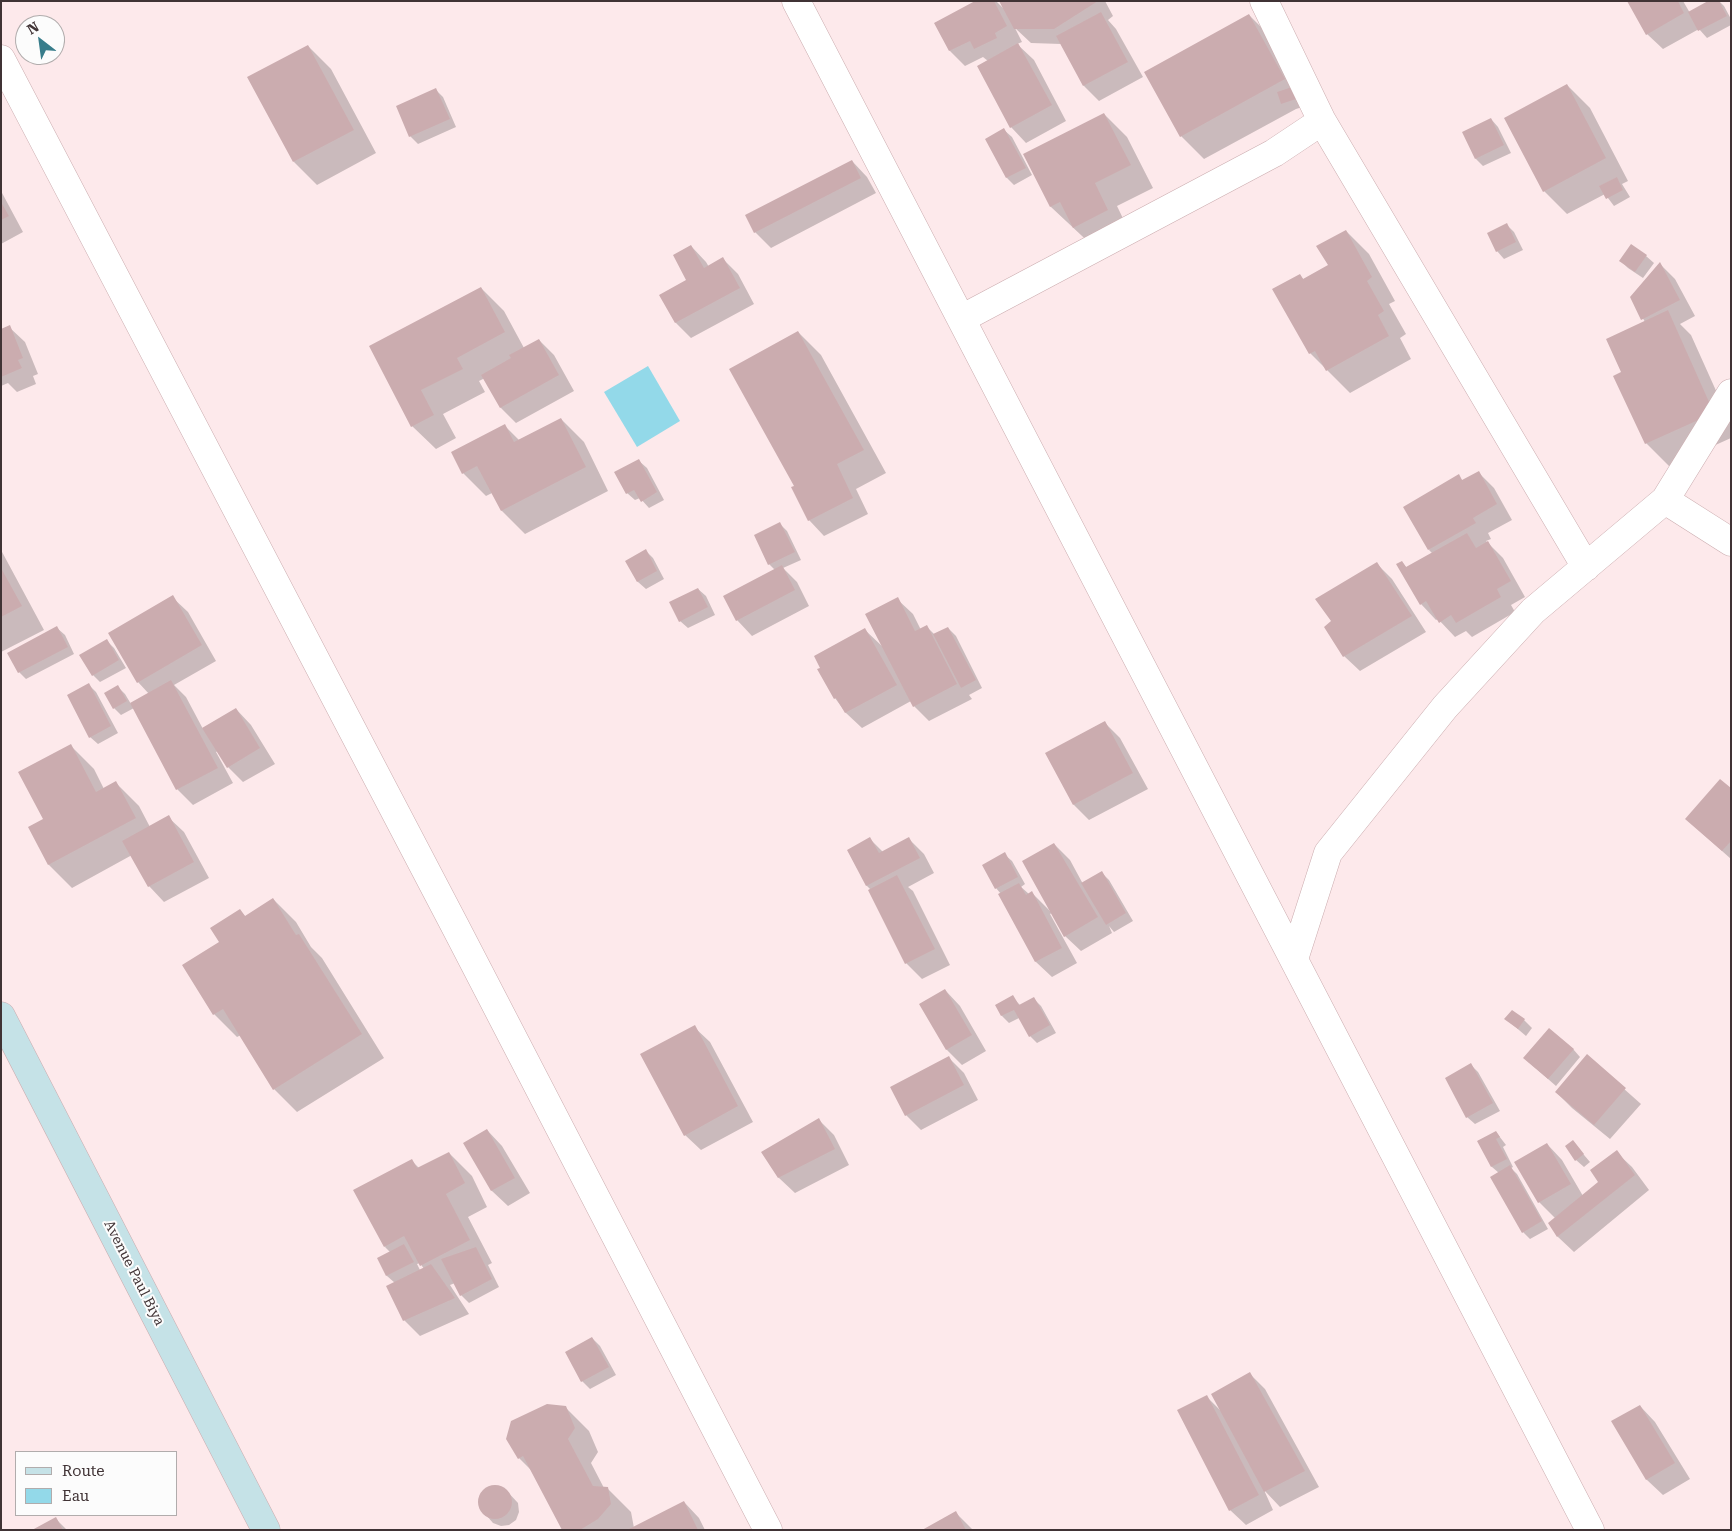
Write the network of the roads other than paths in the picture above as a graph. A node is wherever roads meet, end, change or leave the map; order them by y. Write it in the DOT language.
graph roads {
  1 [pos="796,1"];
  2 [pos="1264,1"];
  3 [pos="1,59"];
  4 [pos="1322,121"];
  5 [pos="961,320"];
  6 [pos="1731,393"];
  7 [pos="1665,500"];
  8 [pos="1731,542"];
  9 [pos="1586,567"];
  10 [pos="1294,959"];
  11 [pos="1,1016"];
  12 [pos="266,1530"];
  13 [pos="768,1530"];
  14 [pos="1590,1530"];
  1 -- 5 [label="street"];
  2 -- 4 [label="street"];
  3 -- 13 [label="street"];
  4 -- 5 [label="street"];
  4 -- 9 [label="street"];
  5 -- 10 [label="street"];
  6 -- 7 [label="street"];
  7 -- 8 [label="street"];
  7 -- 9 [label="street"];
  9 -- 10 [label="street"];
  10 -- 14 [label="street"];
  11 -- 12 [label="main road, Avenue Paul Biya"];
}
